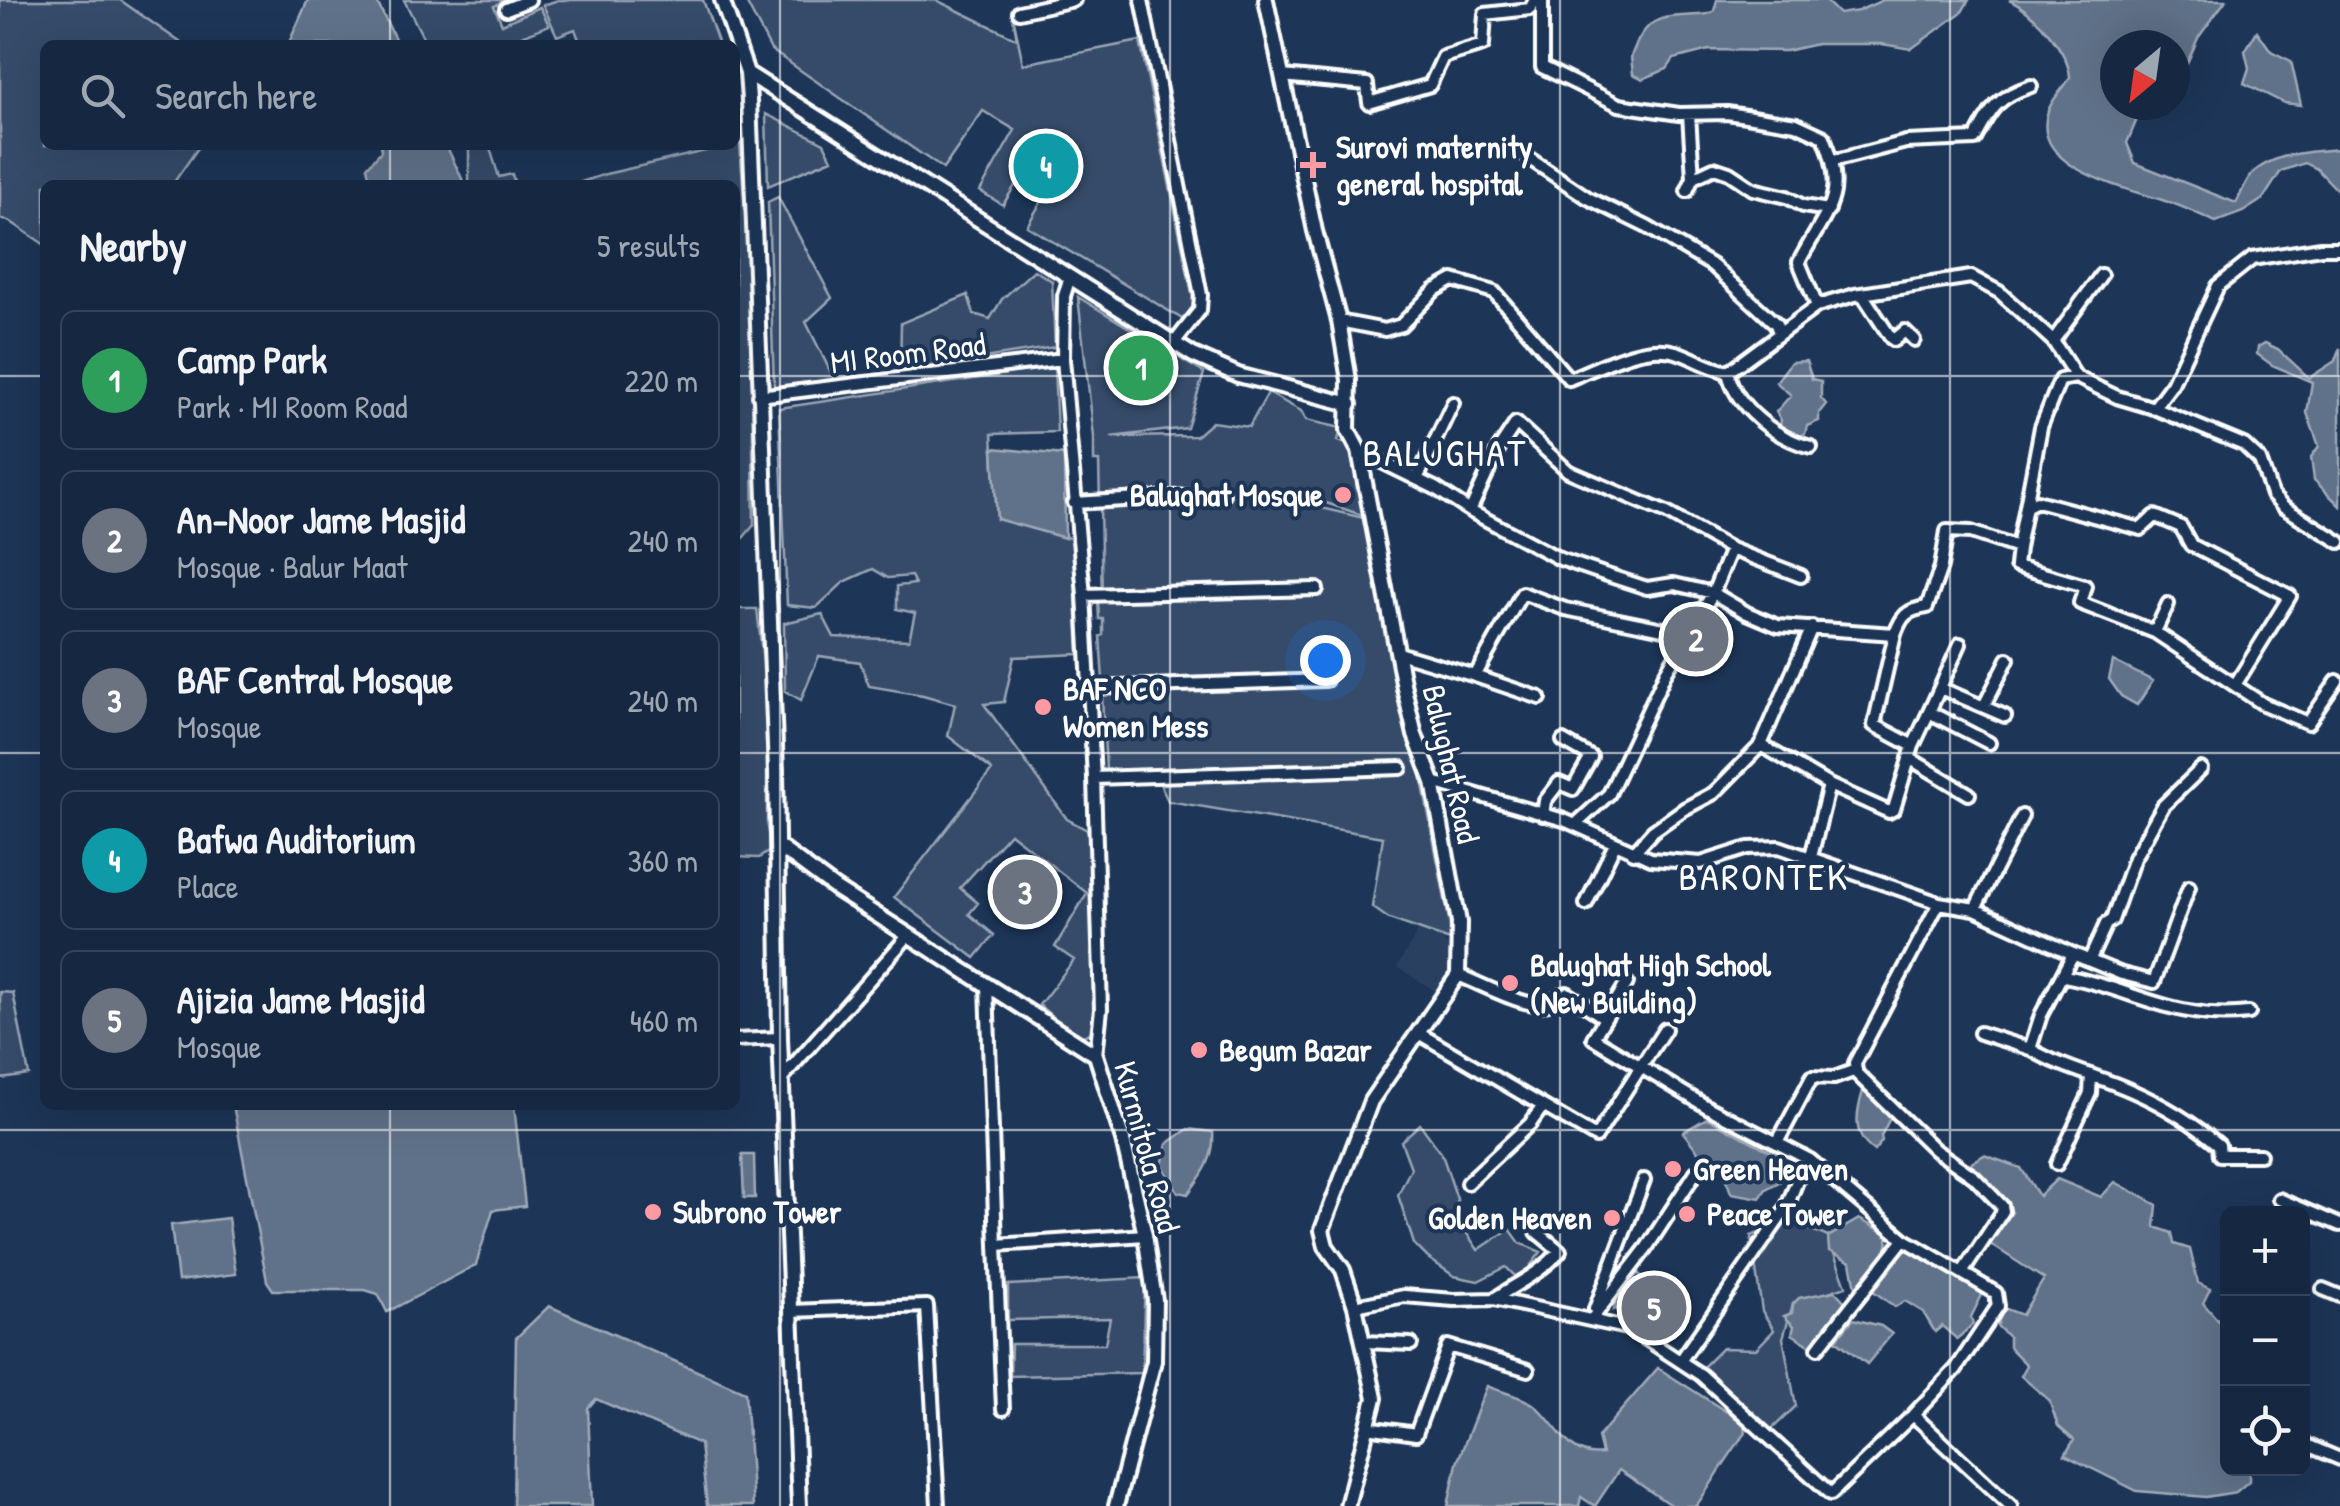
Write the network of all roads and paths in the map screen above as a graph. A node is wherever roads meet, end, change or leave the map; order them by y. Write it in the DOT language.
graph roads {
  1 [pos="528,0"];
  2 [pos="722,0"];
  3 [pos="1074,0"];
  4 [pos="1142,0"];
  5 [pos="1266,0"];
  6 [pos="1538,0"];
  7 [pos="506,8"];
  8 [pos="1019,12"];
  9 [pos="736,40"];
  10 [pos="740,53"];
  11 [pos="747,73"];
  12 [pos="1282,76"];
  13 [pos="2031,86"];
  14 [pos="1689,114"];
  15 [pos="1518,150"];
  16 [pos="1833,160"];
  17 [pos="1693,178"];
  18 [pos="1686,191"];
  19 [pos="1829,210"];
  20 [pos="2340,248"];
  21 [pos="2101,275"];
  22 [pos="1070,277"];
  23 [pos="1862,294"];
  24 [pos="1817,306"];
  25 [pos="1339,321"];
  26 [pos="1779,333"];
  27 [pos="1914,340"];
  28 [pos="2053,341"];
  29 [pos="1174,343"];
  30 [pos="1063,359"];
  31 [pos="1728,372"];
  32 [pos="2076,378"];
  33 [pos="759,396"];
  34 [pos="1453,403"];
  35 [pos="1350,404"];
  36 [pos="2154,408"];
  37 [pos="1811,447"];
  38 [pos="1359,451"];
  39 [pos="1417,479"];
  40 [pos="1223,494"];
  41 [pos="1074,503"];
  42 [pos="2027,506"];
  43 [pos="1470,510"];
  44 [pos="2340,542"];
  45 [pos="1731,548"];
  46 [pos="2018,548"];
  47 [pos="1801,576"];
  48 [pos="1317,590"];
  49 [pos="1712,593"];
  50 [pos="1084,595"];
  51 [pos="2168,604"];
  52 [pos="1812,626"];
  53 [pos="2155,632"];
  54 [pos="1688,634"];
  55 [pos="1895,634"];
  56 [pos="1960,644"];
  57 [pos="1398,653"];
  58 [pos="2008,659"];
  59 [pos="1475,676"];
  60 [pos="1326,680"];
  61 [pos="2337,681"];
  62 [pos="2235,684"];
  63 [pos="1089,688"];
  64 [pos="1940,688"];
  65 [pos="1540,698"];
  66 [pos="1984,706"];
  67 [pos="1928,712"];
  68 [pos="2005,716"];
  69 [pos="1563,741"];
  70 [pos="1989,742"];
  71 [pos="1761,744"];
  72 [pos="1913,746"];
  73 [pos="1909,758"];
  74 [pos="1401,768"];
  75 [pos="2201,769"];
  76 [pos="1094,778"];
  77 [pos="1433,782"];
  78 [pos="1829,785"];
  79 [pos="1968,794"];
  80 [pos="1543,815"];
  81 [pos="2022,816"];
  82 [pos="1575,825"];
  83 [pos="1614,844"];
  84 [pos="778,846"];
  85 [pos="1633,852"];
  86 [pos="1811,857"];
  87 [pos="2189,886"];
  88 [pos="1939,903"];
  89 [pos="1586,904"];
  90 [pos="1975,909"];
  91 [pos="908,936"];
  92 [pos="2073,954"];
  93 [pos="2090,960"];
  94 [pos="1458,974"];
  95 [pos="2064,976"];
  96 [pos="1626,983"];
  97 [pos="987,986"];
  98 [pos="2249,1013"];
  99 [pos="1606,1018"];
  100 [pos="1664,1029"];
  101 [pos="1420,1034"];
  102 [pos="1980,1034"];
  103 [pos="780,1038"];
  104 [pos="740,1040"];
  105 [pos="2030,1048"];
  106 [pos="1096,1056"];
  107 [pos="1640,1067"];
  108 [pos="1856,1070"];
  109 [pos="2092,1075"];
  110 [pos="782,1078"];
  111 [pos="1544,1106"];
  112 [pos="1778,1141"];
  113 [pos="2260,1155"];
  114 [pos="1810,1160"];
  115 [pos="2057,1164"];
  116 [pos="1696,1172"];
  117 [pos="1644,1180"];
  118 [pos="1467,1184"];
  119 [pos="2279,1199"];
  120 [pos="2340,1225"];
  121 [pos="1537,1232"];
  122 [pos="1145,1235"];
  123 [pos="1904,1238"];
  124 [pos="996,1245"];
  125 [pos="1962,1273"];
  126 [pos="2323,1289"];
  127 [pos="2340,1296"];
  128 [pos="1494,1299"];
  129 [pos="1355,1306"];
  130 [pos="791,1311"];
  131 [pos="1592,1320"];
  132 [pos="1364,1342"];
  133 [pos="1411,1344"];
  134 [pos="1818,1348"];
  135 [pos="1681,1360"];
  136 [pos="1528,1370"];
  137 [pos="1003,1409"];
  138 [pos="1913,1416"];
  139 [pos="1368,1428"];
  140 [pos="2310,1447"];
  141 [pos="2340,1459"];
  142 [pos="799,1506"];
  143 [pos="938,1506"];
  144 [pos="1116,1506"];
  145 [pos="1347,1506"];
  146 [pos="2011,1506"];
  1 -- 7 [label="street"];
  2 -- 9 [label="street"];
  3 -- 8 [label="street"];
  4 -- 29 [label="street"];
  5 -- 12 [label="street, Balughat Road"];
  6 -- 12 [label="street"];
  6 -- 14 [label="street"];
  10 -- 11 [label="street"];
  11 -- 22 [label="street"];
  11 -- 33 [label="street"];
  12 -- 25 [label="street, Balughat Road"];
  13 -- 16 [label="street"];
  14 -- 16 [label="street"];
  14 -- 17 [label="street"];
  15 -- 26 [label="street"];
  16 -- 19 [label="street"];
  17 -- 18 [label="street"];
  17 -- 19 [label="street"];
  19 -- 24 [label="street"];
  20 -- 36 [label="street"];
  21 -- 28 [label="street"];
  22 -- 29 [label="street"];
  22 -- 30 [label="street"];
  23 -- 24 [label="street"];
  23 -- 27 [label="street"];
  23 -- 28 [label="street"];
  24 -- 26 [label="street"];
  25 -- 31 [label="street"];
  25 -- 35 [label="street, Balughat Road"];
  26 -- 31 [label="street"];
  28 -- 32 [label="street"];
  29 -- 35 [label="street"];
  30 -- 33 [label="street, MI Room Road"];
  30 -- 41 [label="street"];
  31 -- 37 [label="street"];
  32 -- 36 [label="street"];
  32 -- 42 [label="street"];
  33 -- 84 [label="street"];
  34 -- 39 [label="street"];
  35 -- 38 [label="street, Balughat Road"];
  36 -- 44 [label="street"];
  38 -- 39 [label="street"];
  38 -- 57 [label="street, Balughat Road"];
  39 -- 43 [label="street"];
  40 -- 41 [label="street"];
  41 -- 50 [label="street"];
  42 -- 46 [label="street"];
  42 -- 62 [label="street"];
  43 -- 45 [label="street"];
  43 -- 49 [label="street"];
  45 -- 47 [label="street"];
  45 -- 49 [label="street"];
  46 -- 53 [label="street"];
  46 -- 55 [label="street"];
  48 -- 50 [label="street"];
  49 -- 52 [label="street"];
  49 -- 54 [label="street"];
  50 -- 63 [label="street"];
  51 -- 53 [label="street"];
  52 -- 55 [label="street"];
  52 -- 71 [label="street"];
  53 -- 62 [label="street"];
  54 -- 59 [label="street"];
  54 -- 82 [label="street"];
  55 -- 72 [label="street"];
  56 -- 64 [label="street"];
  57 -- 59 [label="street"];
  57 -- 77 [label="street, Balughat Road"];
  58 -- 66 [label="street"];
  59 -- 65 [label="street"];
  60 -- 63 [label="street"];
  61 -- 62 [label="street"];
  63 -- 76 [label="street"];
  64 -- 66 [label="street"];
  64 -- 67 [label="street"];
  66 -- 68 [label="street"];
  67 -- 70 [label="street"];
  67 -- 72 [label="street"];
  69 -- 80 [label="street"];
  71 -- 78 [label="street"];
  71 -- 85 [label="street"];
  72 -- 73 [label="street"];
  73 -- 78 [label="street"];
  73 -- 79 [label="street"];
  74 -- 76 [label="street"];
  75 -- 93 [label="street"];
  76 -- 106 [label="street"];
  77 -- 80 [label="street"];
  77 -- 94 [label="street, Balughat Road"];
  78 -- 86 [label="street"];
  80 -- 82 [label="street"];
  81 -- 90 [label="street"];
  82 -- 83 [label="street"];
  83 -- 85 [label="street"];
  83 -- 89 [label="street"];
  84 -- 91 [label="street, Kurmitola Road"];
  84 -- 103 [label="street"];
  85 -- 86 [label="street"];
  86 -- 88 [label="street"];
  87 -- 93 [label="street"];
  88 -- 90 [label="street"];
  88 -- 108 [label="street"];
  90 -- 92 [label="street"];
  91 -- 97 [label="street, Kurmitola Road"];
  91 -- 110 [label="street"];
  92 -- 93 [label="street"];
  92 -- 95 [label="street"];
  94 -- 99 [label="street"];
  94 -- 101 [label="street"];
  95 -- 98 [label="street"];
  95 -- 105 [label="street"];
  96 -- 99 [label="street"];
  97 -- 106 [label="street, Kurmitola Road"];
  97 -- 124 [label="street"];
  99 -- 107 [label="street"];
  100 -- 107 [label="street"];
  101 -- 111 [label="street"];
  101 -- 129 [label="street"];
  102 -- 105 [label="street"];
  103 -- 104 [label="street"];
  103 -- 110 [label="street"];
  105 -- 109 [label="street"];
  106 -- 122 [label="street, Kurmitola Road"];
  107 -- 111 [label="street"];
  107 -- 112 [label="street"];
  108 -- 112 [label="street"];
  108 -- 125 [label="street"];
  109 -- 113 [label="street"];
  109 -- 115 [label="street"];
  110 -- 130 [label="street"];
  111 -- 118 [label="street"];
  112 -- 114 [label="street"];
  114 -- 123 [label="street"];
  114 -- 135 [label="street"];
  116 -- 131 [label="street"];
  117 -- 131 [label="street"];
  119 -- 120 [label="street"];
  121 -- 128 [label="street"];
  122 -- 124 [label="street"];
  122 -- 144 [label="street, Kurmitola Road"];
  123 -- 125 [label="street"];
  123 -- 134 [label="street"];
  124 -- 137 [label="street"];
  125 -- 138 [label="street"];
  126 -- 127 [label="street"];
  128 -- 129 [label="street"];
  128 -- 131 [label="street"];
  129 -- 132 [label="street"];
  130 -- 142 [label="street"];
  130 -- 143 [label="street"];
  131 -- 135 [label="street"];
  132 -- 133 [label="street"];
  132 -- 139 [label="street"];
  135 -- 138 [label="street"];
  136 -- 139 [label="street"];
  138 -- 146 [label="street"];
  139 -- 145 [label="street"];
  140 -- 141 [label="street"];
}
